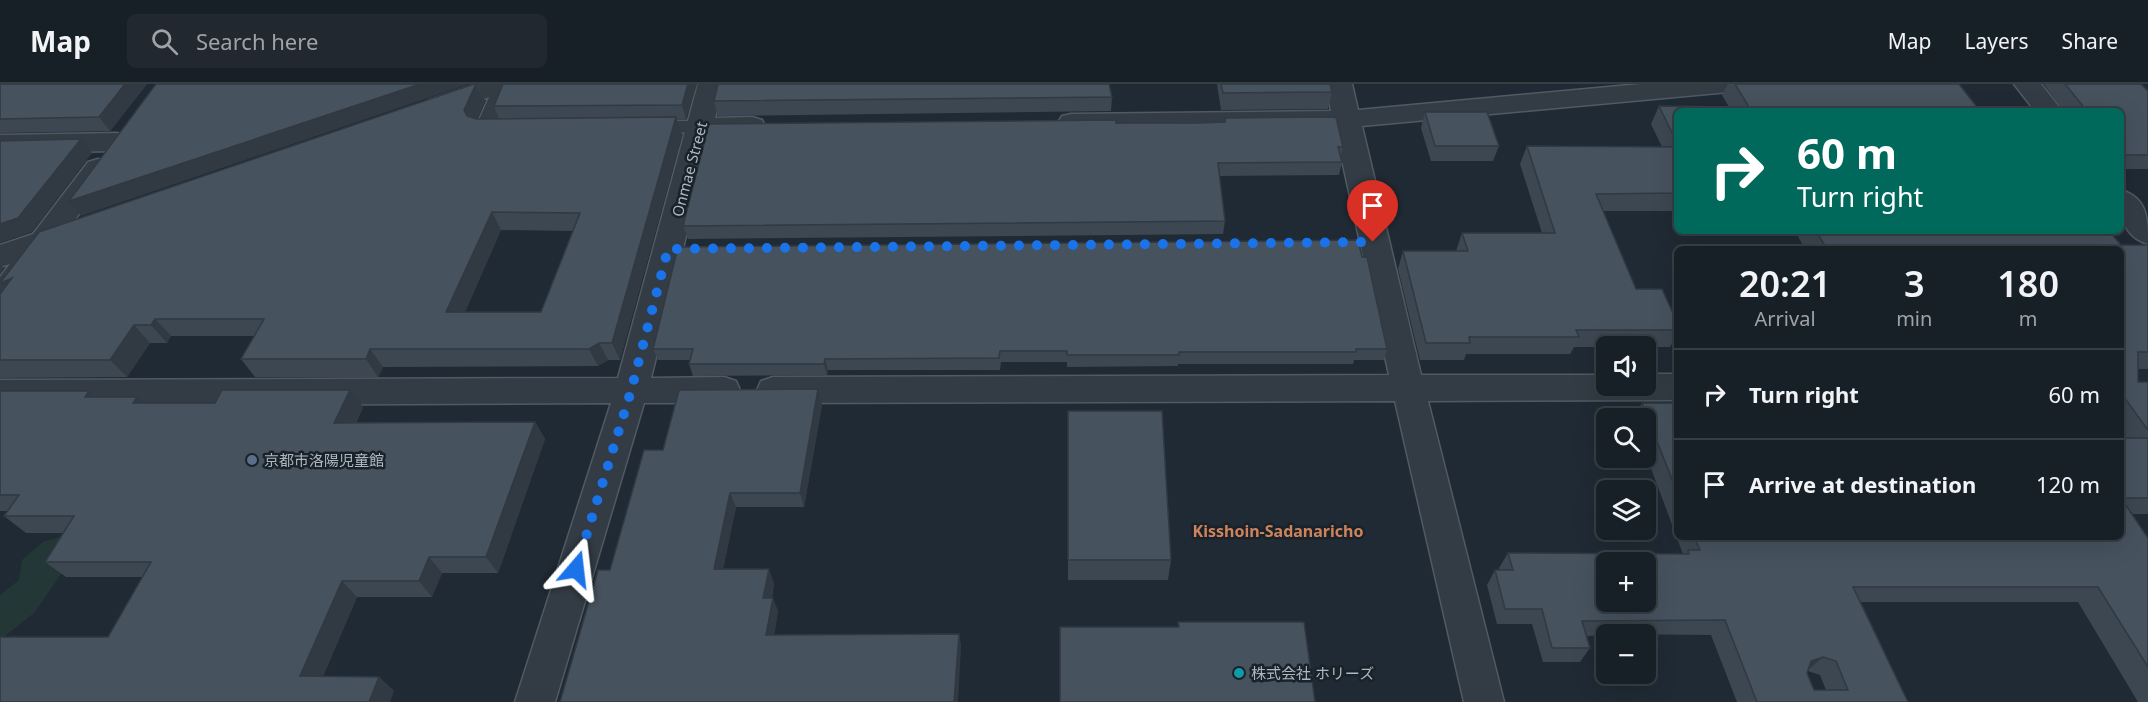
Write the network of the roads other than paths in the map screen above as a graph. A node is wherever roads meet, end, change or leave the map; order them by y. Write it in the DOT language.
graph roads {
  1 [pos="503,84"];
  2 [pos="711,84"];
  3 [pos="1340,84"];
  4 [pos="1729,84"];
  5 [pos="2027,84"];
  6 [pos="2047,108"];
  7 [pos="413,114"];
  8 [pos="1348,119"];
  9 [pos="1048,123"];
  10 [pos="772,126"];
  11 [pos="700,127"];
  12 [pos="628,128"];
  13 [pos="521,129"];
  14 [pos="0,144"];
  15 [pos="2124,205"];
  16 [pos="100,221"];
  17 [pos="2148,234"];
  18 [pos="45,240"];
  19 [pos="0,256"];
  20 [pos="0,299"];
  21 [pos="1674,387"];
  22 [pos="1407,388"];
  23 [pos="631,391"];
  24 [pos="0,393"];
  25 [pos="535,702"];
  26 [pos="1484,702"];
  1 -- 7 [label="street"];
  1 -- 13 [label="lane"];
  2 -- 11 [label="street, Onmae Street"];
  3 -- 8 [label="street"];
  4 -- 8 [label="street"];
  5 -- 6 [label="street"];
  8 -- 9 [label="street"];
  8 -- 22 [label="street"];
  10 -- 11 [label="street"];
  11 -- 12 [label="lane"];
  11 -- 23 [label="street, Onmae Street"];
  14 -- 18 [label="street"];
  15 -- 17 [label="street"];
  16 -- 18 [label="street"];
  18 -- 19 [label="street"];
  18 -- 20 [label="street"];
  21 -- 22 [label="street"];
  22 -- 23 [label="street"];
  22 -- 26 [label="street"];
  23 -- 24 [label="street"];
  23 -- 25 [label="street, Onmae Street"];
}
